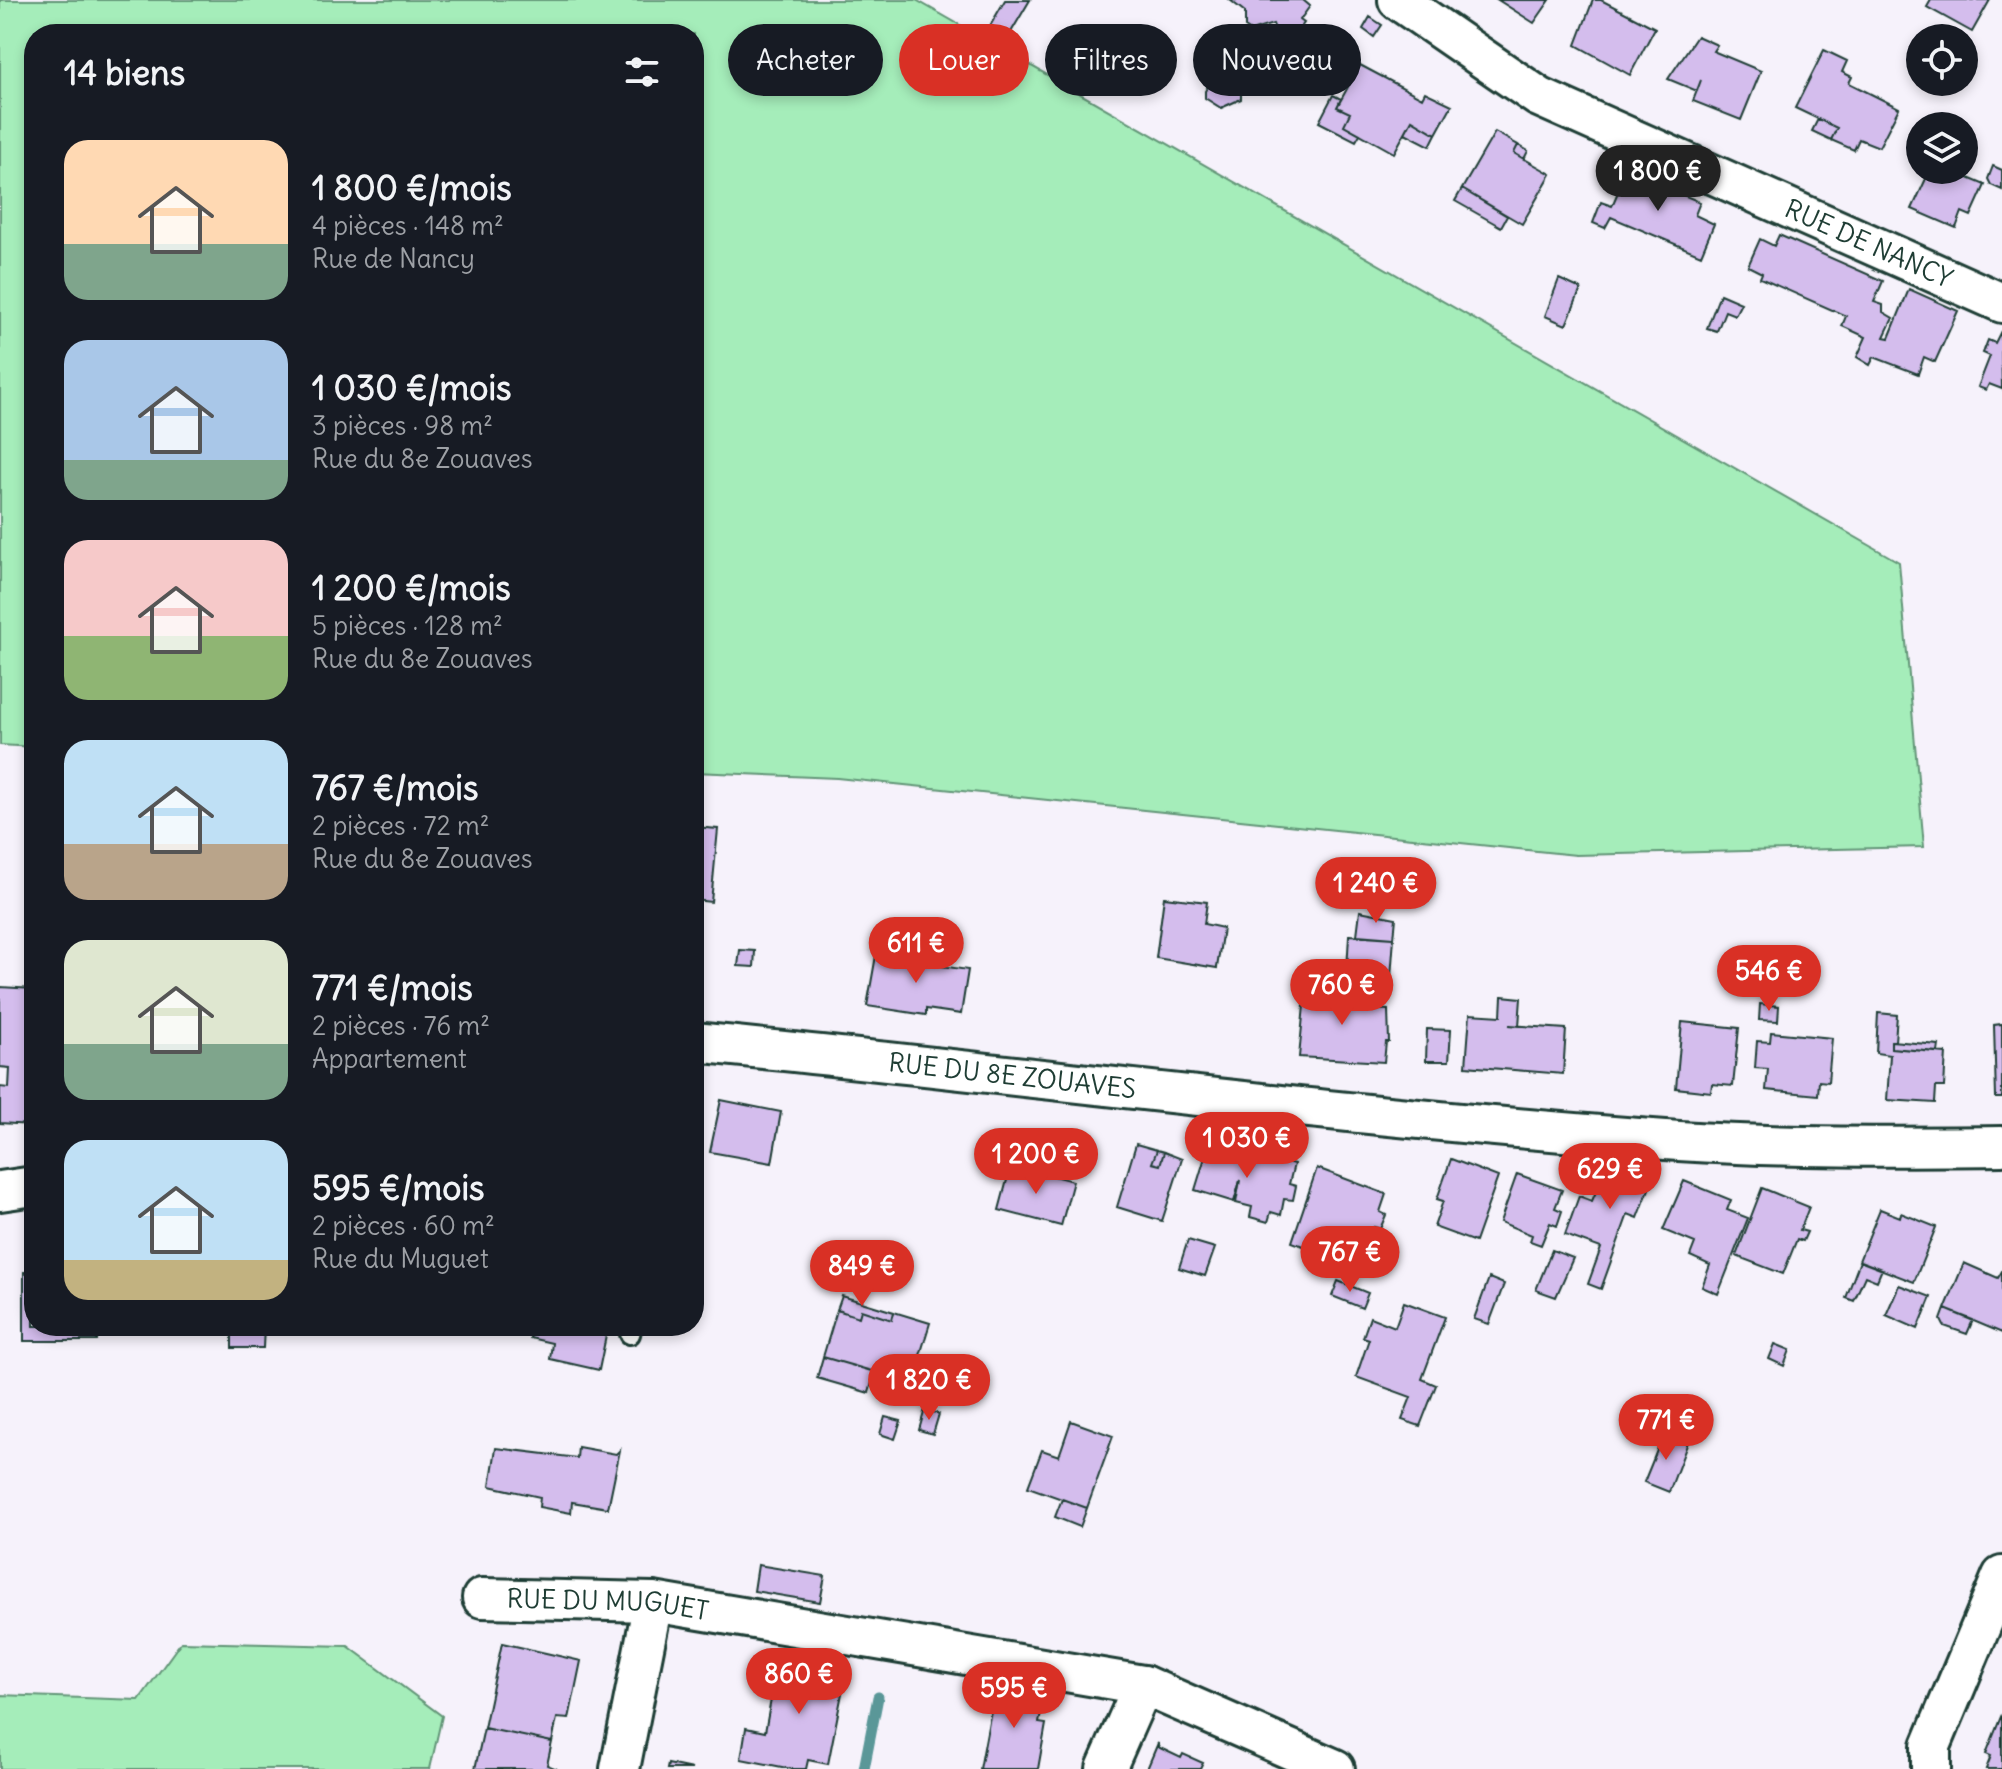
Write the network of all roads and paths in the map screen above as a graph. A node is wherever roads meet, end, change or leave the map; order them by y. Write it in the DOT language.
graph roads {
  1 [pos="1398,0"];
  2 [pos="2002,303"];
  3 [pos="704,1043"];
  4 [pos="2002,1146"];
  5 [pos="24,1187"];
  6 [pos="0,1191"];
  7 [pos="2002,1576"];
  8 [pos="482,1598"];
  9 [pos="653,1602"];
  10 [pos="1143,1685"];
  11 [pos="620,1769"];
  12 [pos="1106,1769"];
  13 [pos="1335,1769"];
  14 [pos="1931,1769"];
  1 -- 2 [label="street, RUE DE NANCY"];
  3 -- 4 [label="street, RUE DU 8E ZOUAVES"];
  5 -- 6 [label="street"];
  7 -- 14 [label="street"];
  8 -- 9 [label="street, RUE DU MUGUET"];
  9 -- 10 [label="street, RUE DU MUGUET"];
  9 -- 11 [label="street"];
  10 -- 12 [label="street"];
  10 -- 13 [label="street, RUE DU MUGUET"];
}
